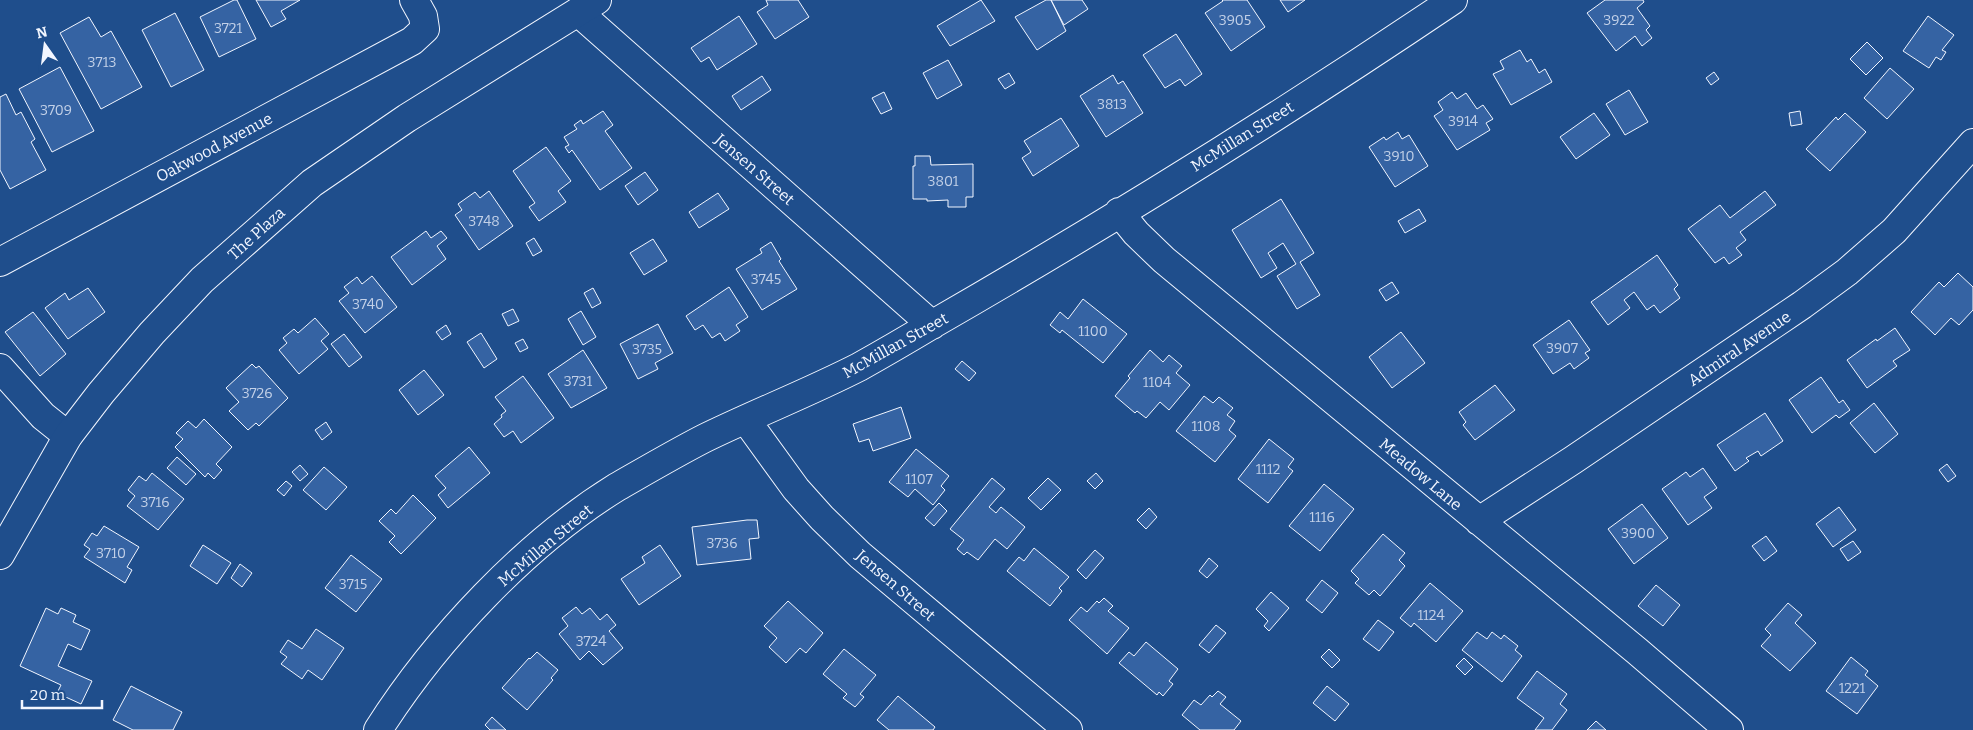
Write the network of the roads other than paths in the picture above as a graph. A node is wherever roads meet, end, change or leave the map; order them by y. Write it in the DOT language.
graph roads {
  1 [pos="414,0"];
  2 [pos="1453,0"];
  3 [pos="587,6"];
  4 [pos="1973,143"];
  5 [pos="1119,212"];
  6 [pos="0,262"];
  7 [pos="932,325"];
  8 [pos="0,368"];
  9 [pos="746,420"];
  10 [pos="68,436"];
  11 [pos="1479,521"];
  12 [pos="0,555"];
  13 [pos="378,730"];
  14 [pos="1068,730"];
  15 [pos="1729,730"];
  1 -- 6 [label="street, Oakwood Avenue"];
  2 -- 5 [label="street, McMillan Street"];
  3 -- 7 [label="street, Jensen Street"];
  3 -- 10 [label="street, The Plaza"];
  4 -- 11 [label="street, Admiral Avenue"];
  5 -- 7 [label="street, McMillan Street"];
  5 -- 11 [label="street, Meadow Lane"];
  7 -- 9 [label="street, McMillan Street"];
  8 -- 10 [label="street"];
  9 -- 13 [label="street, McMillan Street"];
  9 -- 14 [label="street, Jensen Street"];
  10 -- 12 [label="street, The Plaza"];
  11 -- 15 [label="street, Meadow Lane"];
}
